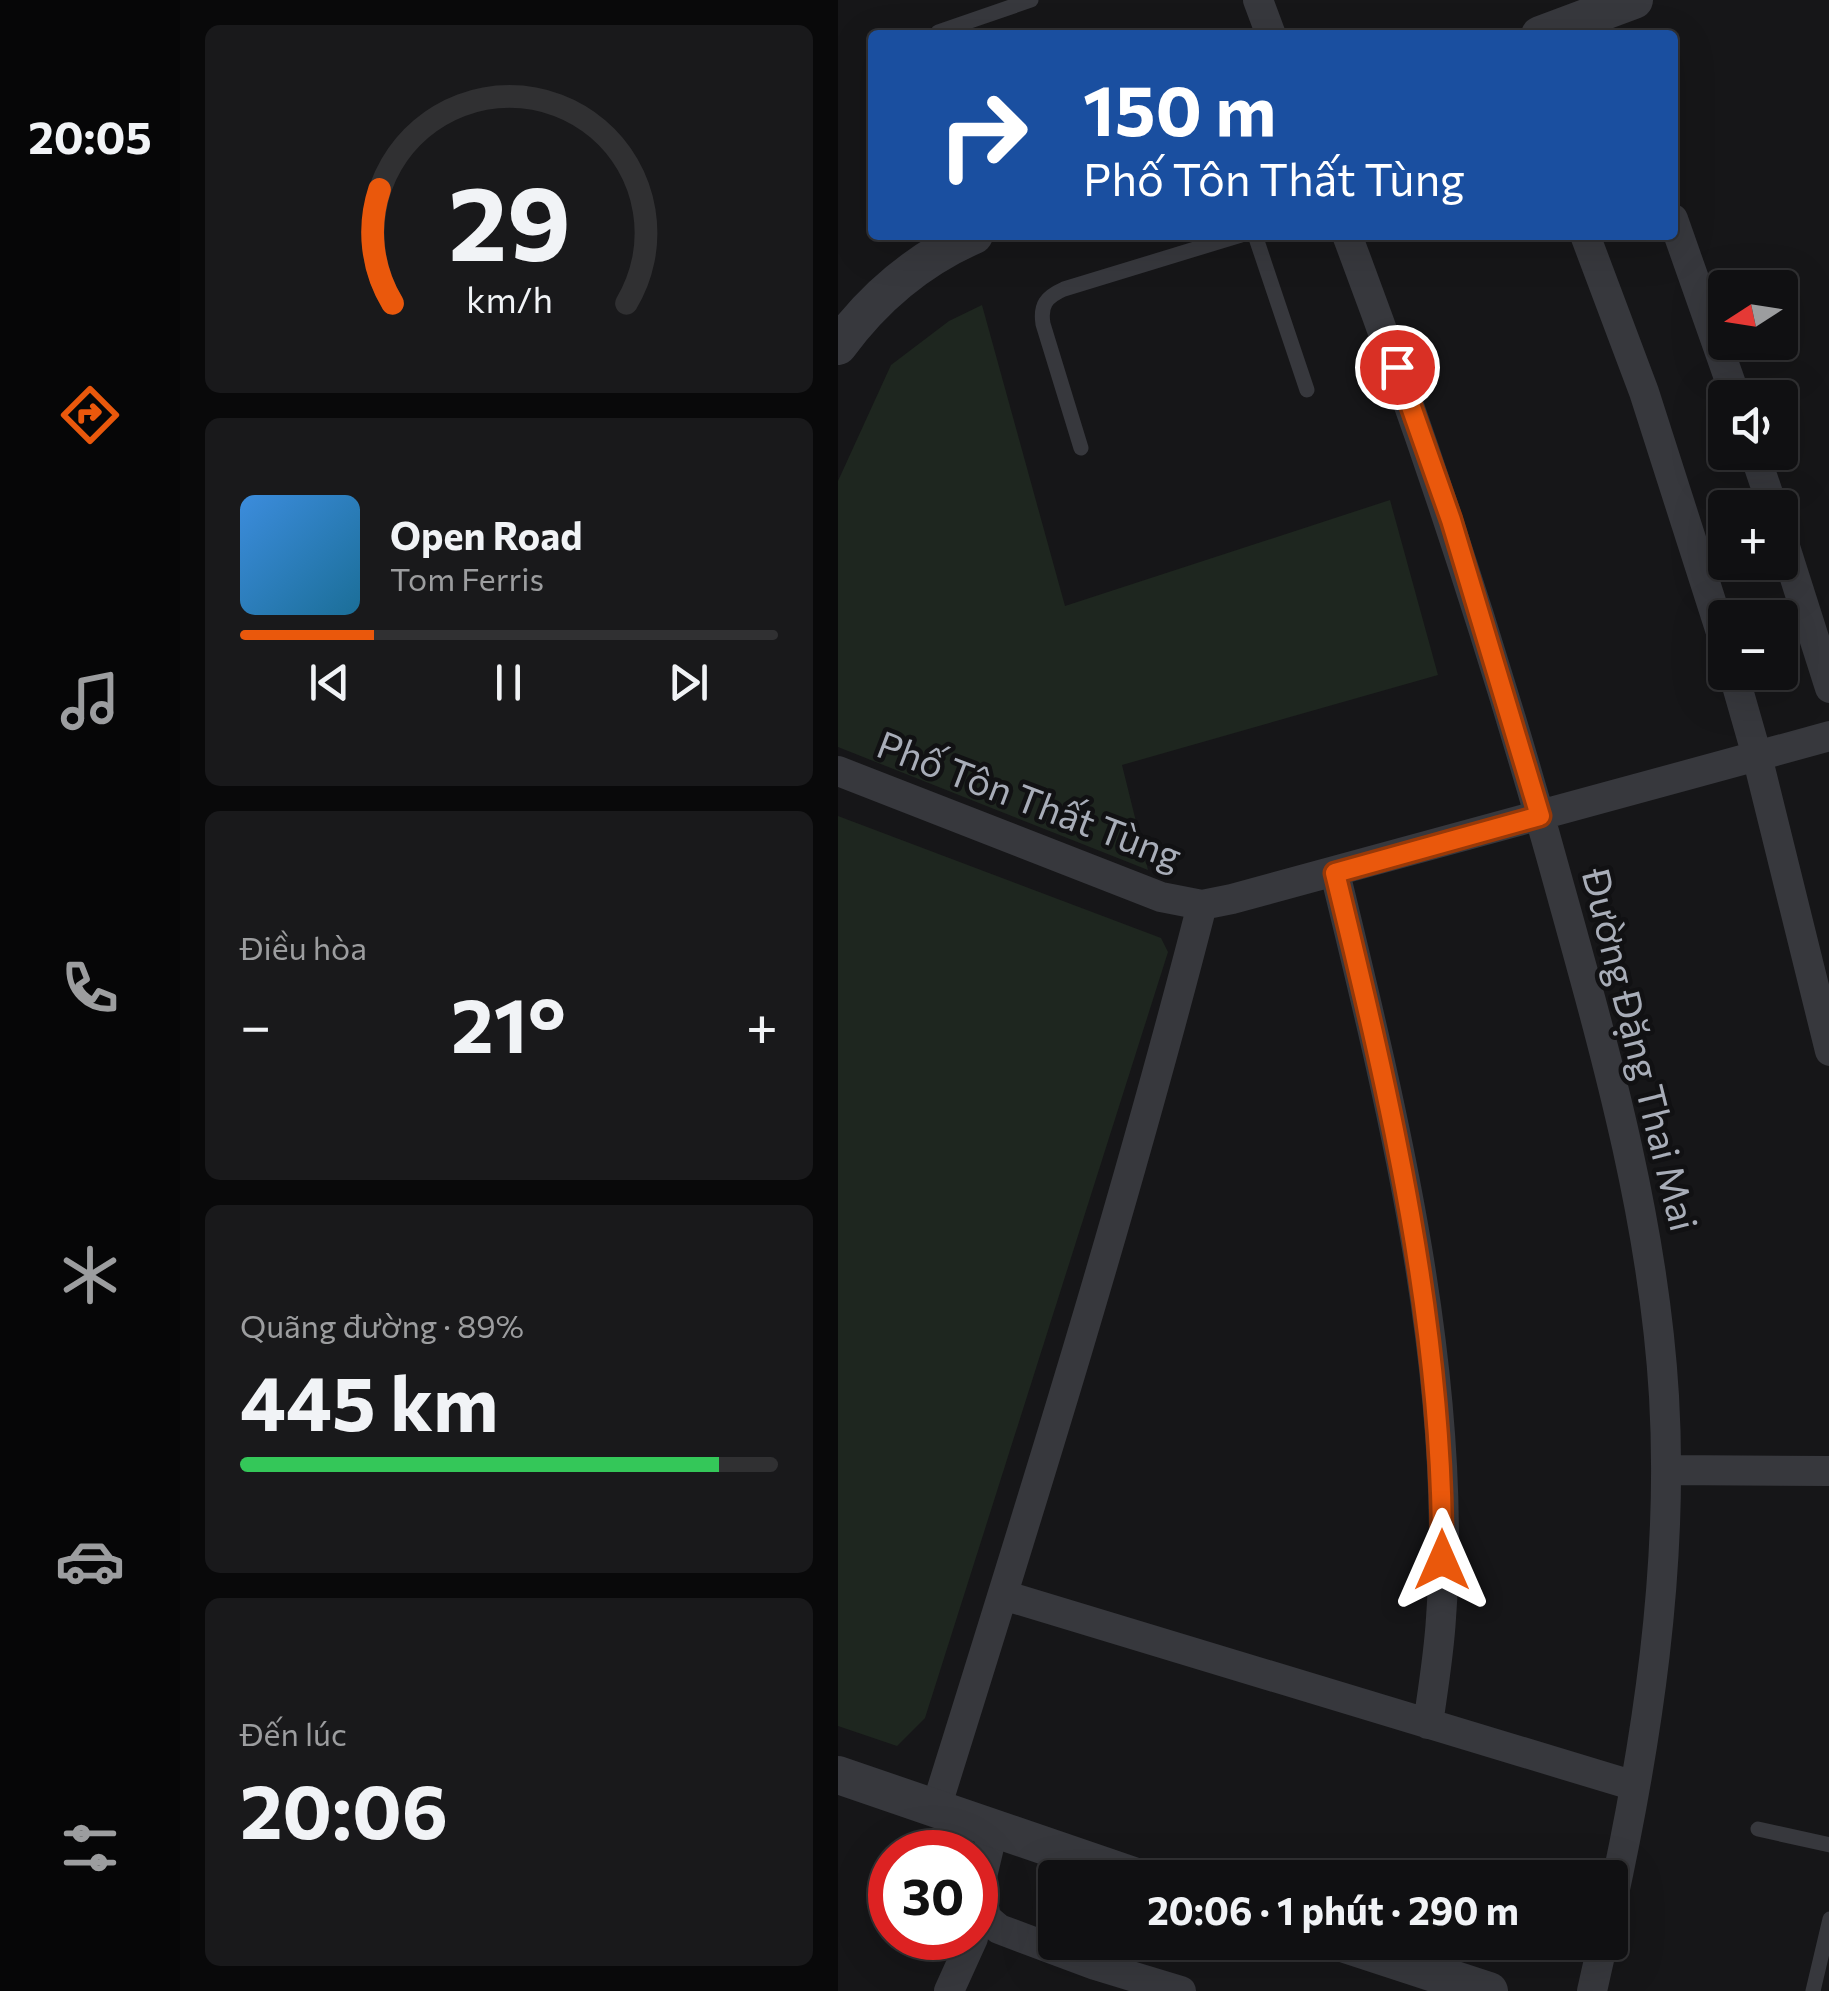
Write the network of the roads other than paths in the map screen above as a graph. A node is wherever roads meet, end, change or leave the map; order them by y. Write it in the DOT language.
graph roads {
  1 [pos="1031,0"];
  2 [pos="1258,0"];
  3 [pos="1634,0"];
  4 [pos="1595,26"];
  5 [pos="944,30"];
  6 [pos="1270,30"];
  7 [pos="1678,233"];
  8 [pos="964,240"];
  9 [pos="1224,240"];
  10 [pos="1257,240"];
  11 [pos="1349,240"];
  12 [pos="1587,240"];
  13 [pos="838,346"];
  14 [pos="1730,380"];
  15 [pos="1307,390"];
  16 [pos="1081,448"];
  17 [pos="1796,580"];
  18 [pos="1711,600"];
  19 [pos="1830,688"];
  20 [pos="1738,690"];
  21 [pos="1830,736"];
  22 [pos="1757,756"];
  23 [pos="838,771"];
  24 [pos="1540,816"];
  25 [pos="1335,873"];
  26 [pos="1202,905"];
  27 [pos="1830,1050"];
  28 [pos="1666,1470"];
  29 [pos="1830,1471"];
  30 [pos="1002,1595"];
  31 [pos="1428,1724"];
  32 [pos="838,1775"];
  33 [pos="1634,1786"];
  34 [pos="936,1808"];
  35 [pos="1758,1829"];
  36 [pos="994,1830"];
  37 [pos="998,1831"];
  38 [pos="1830,1845"];
  39 [pos="1085,1860"];
  40 [pos="1620,1860"];
  41 [pos="1830,1919"];
  42 [pos="998,1930"];
  43 [pos="963,1960"];
  44 [pos="1394,1960"];
  45 [pos="1599,1960"];
  46 [pos="948,1991"];
  47 [pos="1181,1991"];
  48 [pos="1488,1991"];
  49 [pos="1592,1991"];
  50 [pos="1813,1991"];
  1 -- 5 [label="lane"];
  2 -- 6 [label="street"];
  3 -- 4 [label="street"];
  7 -- 14 [label="street"];
  8 -- 13 [label="street"];
  9 -- 16 [label="lane"];
  10 -- 15 [label="lane"];
  11 -- 24 [label="street, Đường Đặng Thai Mai"];
  12 -- 18 [label="street"];
  17 -- 19 [label="street"];
  20 -- 22 [label="street"];
  21 -- 22 [label="street, Phố Tôn Thất Tùng"];
  22 -- 24 [label="street, Phố Tôn Thất Tùng"];
  22 -- 27 [label="street"];
  23 -- 26 [label="street, Phố Tôn Thất Tùng"];
  24 -- 25 [label="street, Phố Tôn Thất Tùng"];
  24 -- 28 [label="street, Đường Đặng Thai Mai"];
  25 -- 26 [label="street, Phố Tôn Thất Tùng"];
  25 -- 31 [label="street"];
  26 -- 30 [label="street"];
  28 -- 29 [label="street"];
  28 -- 33 [label="street, Đường Đặng Thai Mai"];
  30 -- 31 [label="street"];
  30 -- 34 [label="street"];
  31 -- 33 [label="street"];
  32 -- 34 [label="street"];
  33 -- 40 [label="street, Đường Đặng Thai Mai"];
  34 -- 36 [label="street"];
  35 -- 38 [label="lane"];
  37 -- 39 [label="street"];
  41 -- 50 [label="lane"];
  42 -- 47 [label="street"];
  43 -- 46 [label="street"];
  44 -- 48 [label="street"];
  45 -- 49 [label="street"];
}
